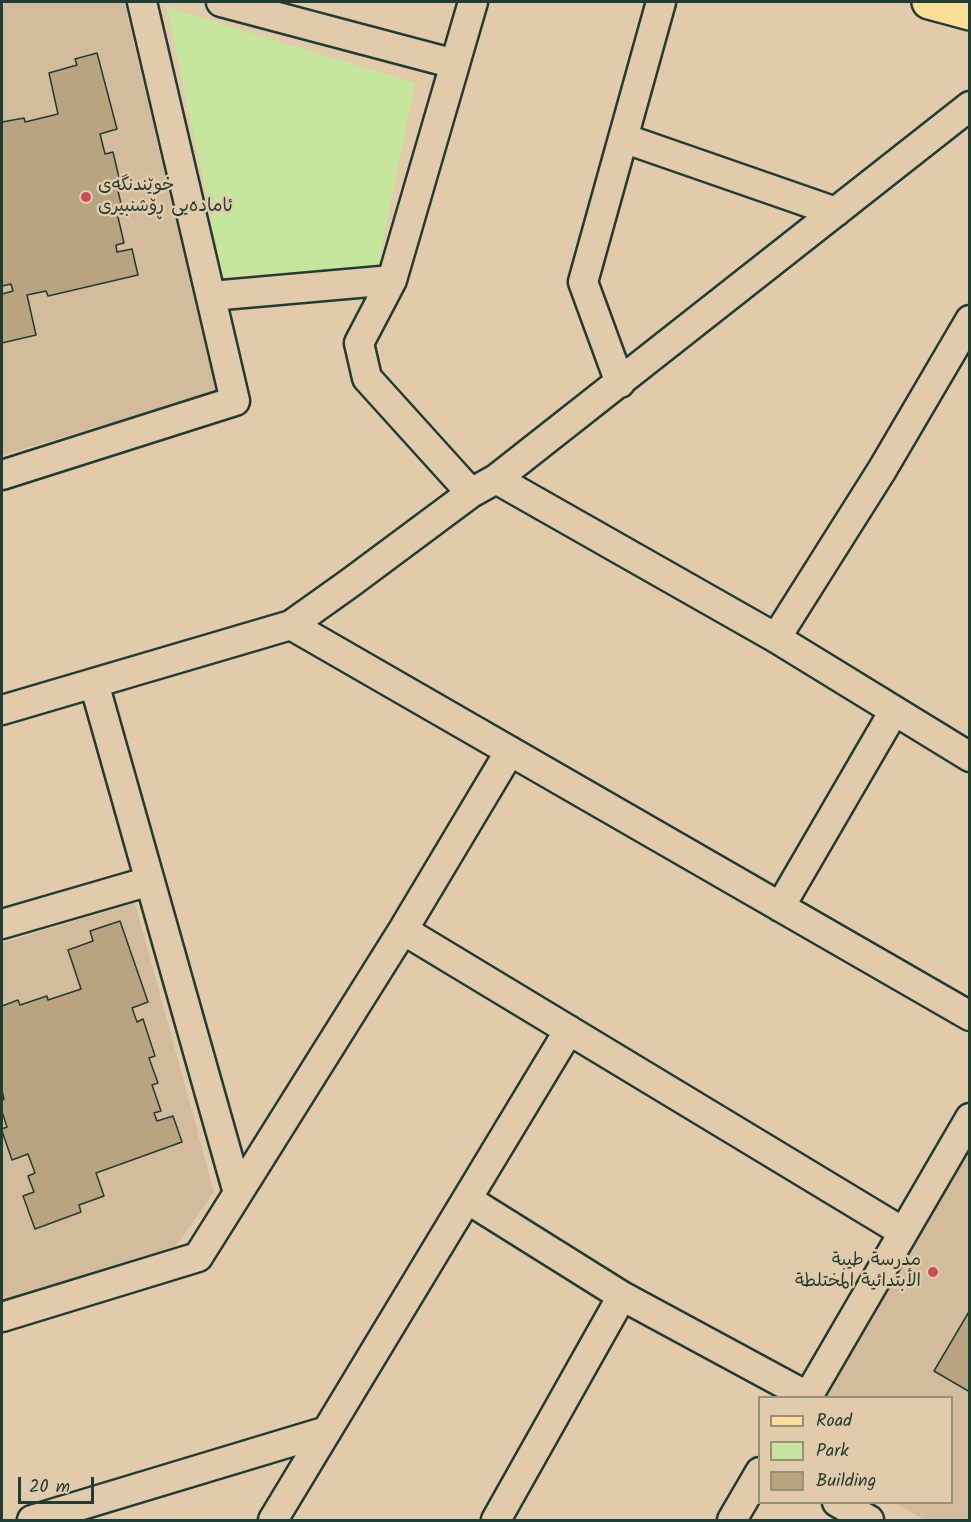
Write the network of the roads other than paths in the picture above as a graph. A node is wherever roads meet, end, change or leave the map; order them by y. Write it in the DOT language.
graph roads {
  1 [pos="142,2"];
  2 [pos="221,2"];
  3 [pos="473,2"];
  4 [pos="661,2"];
  5 [pos="929,2"];
  6 [pos="969,13"];
  7 [pos="455,64"];
  8 [pos="969,106"];
  9 [pos="623,138"];
  10 [pos="837,212"];
  11 [pos="392,280"];
  12 [pos="210,296"];
  13 [pos="969,321"];
  14 [pos="620,383"];
  15 [pos="2,475"];
  16 [pos="496,479"];
  17 [pos="471,493"];
  18 [pos="291,625"];
  19 [pos="776,638"];
  20 [pos="94,683"];
  21 [pos="2,710"];
  22 [pos="894,711"];
  23 [pos="966,746"];
  24 [pos="510,751"];
  25 [pos="150,881"];
  26 [pos="780,907"];
  27 [pos="2,924"];
  28 [pos="403,930"];
  29 [pos="969,1016"];
  30 [pos="569,1030"];
  31 [pos="969,1118"];
  32 [pos="238,1192"];
  33 [pos="467,1199"];
  34 [pos="903,1232"];
  35 [pos="622,1296"];
  36 [pos="2,1317"];
  37 [pos="805,1396"];
  38 [pos="808,1396"];
  39 [pos="327,1431"];
  40 [pos="758,1474"];
  41 [pos="839,1504"];
  42 [pos="32,1521"];
  43 [pos="273,1521"];
  44 [pos="496,1521"];
  45 [pos="732,1521"];
  46 [pos="869,1521"];
  1 -- 12 [label="street"];
  2 -- 7 [label="street"];
  3 -- 7 [label="street"];
  4 -- 9 [label="street"];
  5 -- 6 [label="main road"];
  7 -- 11 [label="street"];
  8 -- 10 [label="street"];
  9 -- 10 [label="street"];
  9 -- 14 [label="street"];
  10 -- 14 [label="street"];
  11 -- 12 [label="street"];
  11 -- 17 [label="street"];
  12 -- 15 [label="street"];
  13 -- 19 [label="street"];
  14 -- 16 [label="street"];
  16 -- 17 [label="street"];
  16 -- 19 [label="street"];
  17 -- 18 [label="street"];
  18 -- 20 [label="street"];
  18 -- 24 [label="street"];
  19 -- 22 [label="street"];
  20 -- 21 [label="street"];
  20 -- 25 [label="street"];
  22 -- 23 [label="street"];
  22 -- 26 [label="street"];
  24 -- 26 [label="street"];
  24 -- 28 [label="street"];
  25 -- 27 [label="street"];
  25 -- 32 [label="street"];
  26 -- 29 [label="street"];
  28 -- 30 [label="street"];
  28 -- 32 [label="street"];
  30 -- 33 [label="street"];
  30 -- 34 [label="street"];
  31 -- 34 [label="street"];
  32 -- 36 [label="street"];
  33 -- 35 [label="street"];
  33 -- 39 [label="street"];
  34 -- 38 [label="street"];
  35 -- 37 [label="street"];
  35 -- 44 [label="street"];
  39 -- 42 [label="street"];
  39 -- 43 [label="street"];
  40 -- 45 [label="street"];
  41 -- 46 [label="street"];
}
